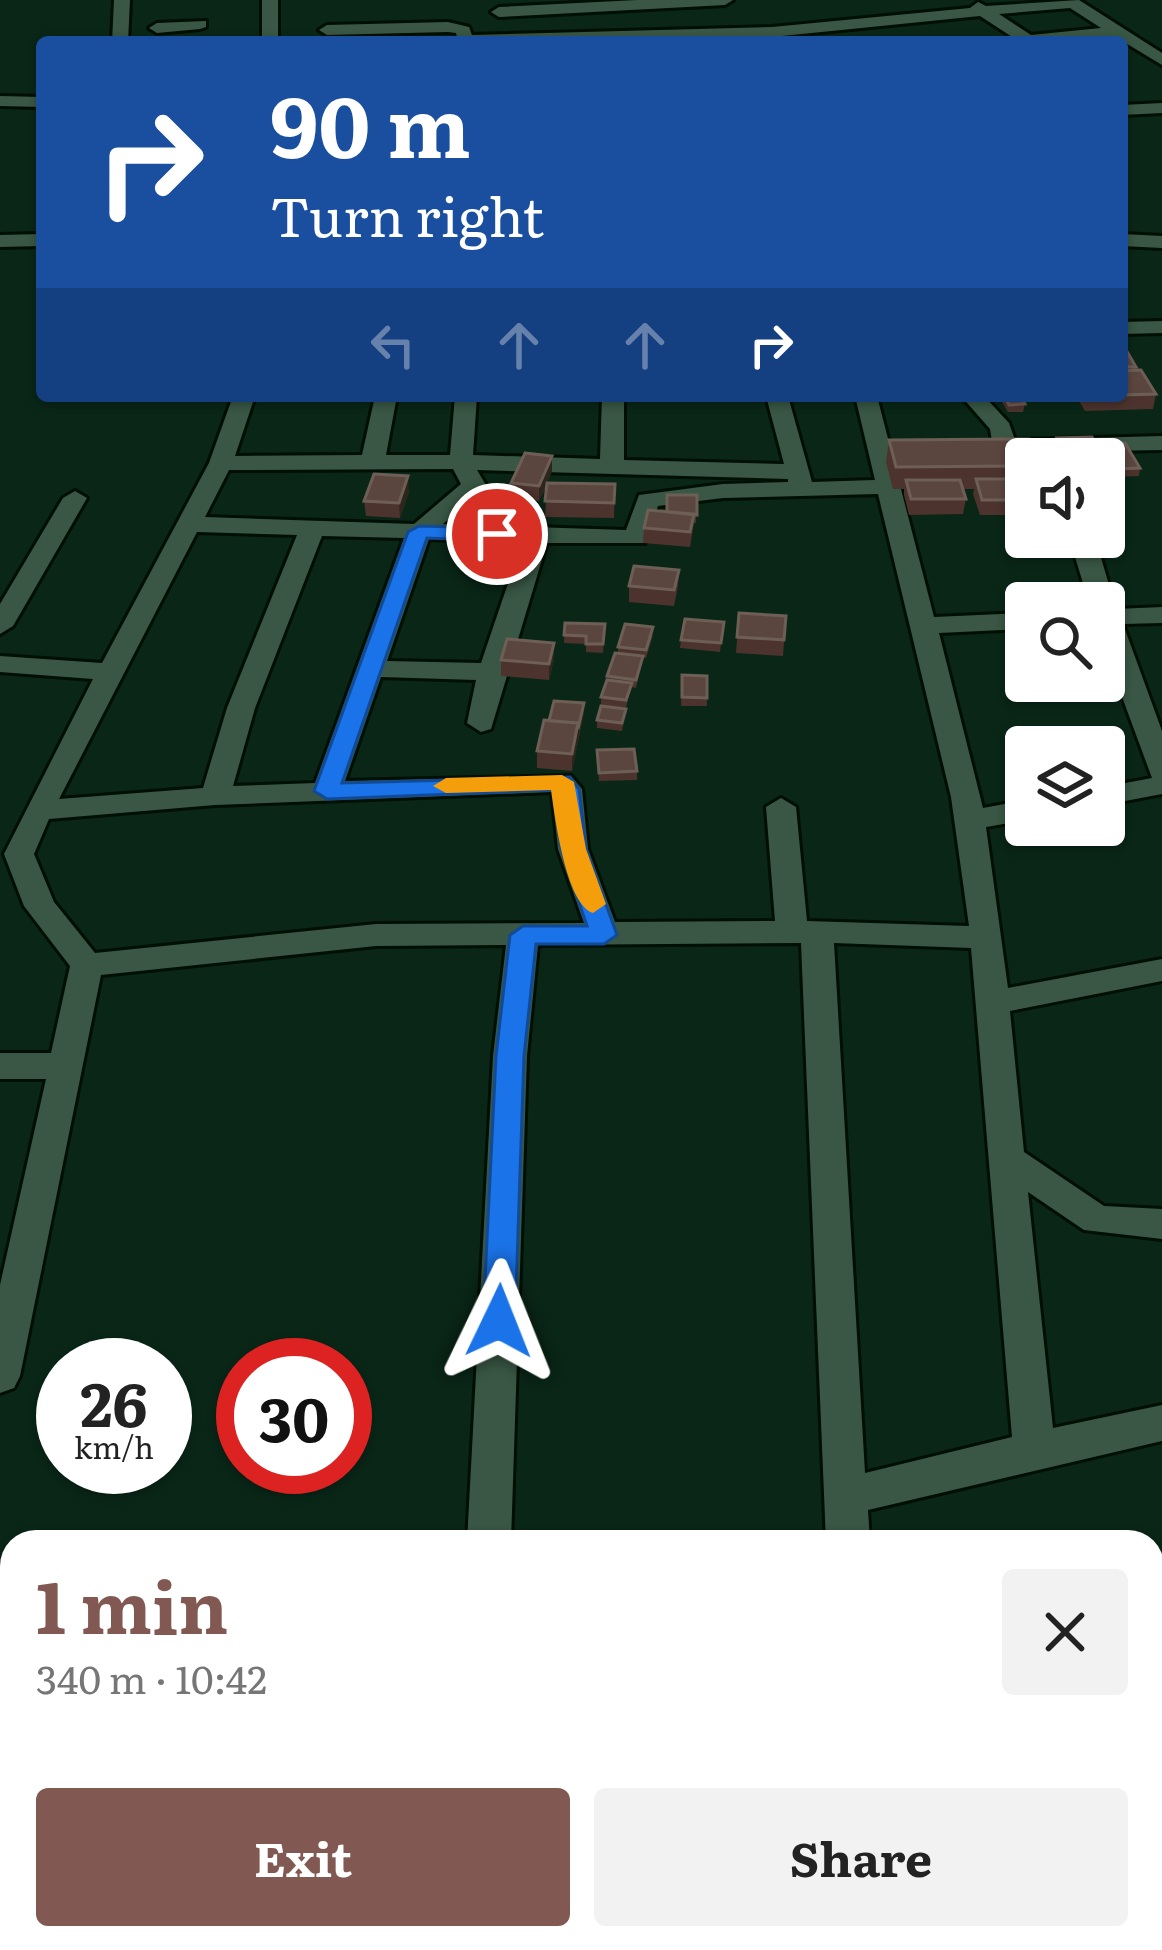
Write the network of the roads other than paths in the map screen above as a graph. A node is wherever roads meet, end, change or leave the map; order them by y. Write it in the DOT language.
graph roads {
  1 [pos="122,0"];
  2 [pos="202,0"];
  3 [pos="270,0"];
  4 [pos="725,0"];
  5 [pos="1094,0"];
  6 [pos="1104,0"];
  7 [pos="600,3"];
  8 [pos="1073,3"];
  9 [pos="976,5"];
  10 [pos="876,11"];
  11 [pos="499,12"];
  12 [pos="460,14"];
  13 [pos="899,18"];
  14 [pos="157,28"];
  15 [pos="1116,31"];
  16 [pos="923,33"];
  17 [pos="120,36"];
  18 [pos="192,36"];
  19 [pos="196,36"];
  20 [pos="270,36"];
  21 [pos="326,36"];
  22 [pos="464,36"];
  23 [pos="616,36"];
  24 [pos="736,36"];
  25 [pos="1022,36"];
  26 [pos="1073,36"];
  27 [pos="1124,36"];
  28 [pos="1128,38"];
  29 [pos="1160,57"];
  30 [pos="0,101"];
  31 [pos="36,102"];
  32 [pos="1162,108"];
  33 [pos="1128,109"];
  34 [pos="36,240"];
  35 [pos="1128,240"];
  36 [pos="0,241"];
  37 [pos="1162,242"];
  38 [pos="1162,327"];
  39 [pos="1128,328"];
  40 [pos="242,402"];
  41 [pos="385,402"];
  42 [pos="466,402"];
  43 [pos="614,402"];
  44 [pos="777,402"];
  45 [pos="869,402"];
  46 [pos="977,402"];
  47 [pos="1162,443"];
  48 [pos="1125,446"];
  49 [pos="1005,447"];
  50 [pos="963,448"];
  51 [pos="461,462"];
  52 [pos="221,463"];
  53 [pos="372,464"];
  54 [pos="612,466"];
  55 [pos="801,480"];
  56 [pos="885,487"];
  57 [pos="75,499"];
  58 [pos="190,524"];
  59 [pos="312,528"];
  60 [pos="419,532"];
  61 [pos="537,536"];
  62 [pos="1125,613"];
  63 [pos="1162,615"];
  64 [pos="1005,622"];
  65 [pos="0,626"];
  66 [pos="921,626"];
  67 [pos="0,664"];
  68 [pos="372,669"];
  69 [pos="1125,670"];
  70 [pos="114,671"];
  71 [pos="492,673"];
  72 [pos="481,723"];
  73 [pos="1162,771"];
  74 [pos="1162,785"];
  75 [pos="327,791"];
  76 [pos="1125,792"];
  77 [pos="214,796"];
  78 [pos="781,807"];
  79 [pos="38,810"];
  80 [pos="1005,814"];
  81 [pos="969,820"];
  82 [pos="804,932"];
  83 [pos="523,935"];
  84 [pos="604,935"];
  85 [pos="986,937"];
  86 [pos="87,965"];
  87 [pos="1162,970"];
  88 [pos="992,1003"];
  89 [pos="0,1066"];
  90 [pos="66,1066"];
  91 [pos="1007,1159"];
  92 [pos="1162,1224"];
  93 [pos="0,1376"];
  94 [pos="1162,1423"];
  95 [pos="1034,1450"];
  96 [pos="846,1497"];
  97 [pos="490,1530"];
  98 [pos="847,1530"];
  1 -- 17 [label="street"];
  2 -- 19 [label="street"];
  3 -- 20 [label="street"];
  4 -- 7 [label="street"];
  5 -- 6 [label="street"];
  5 -- 8 [label="street"];
  7 -- 11 [label="street"];
  7 -- 23 [label="street"];
  8 -- 9 [label="street"];
  8 -- 15 [label="street"];
  9 -- 13 [label="street"];
  9 -- 25 [label="street"];
  10 -- 13 [label="street"];
  10 -- 24 [label="street"];
  12 -- 21 [label="street"];
  13 -- 16 [label="street"];
  14 -- 18 [label="street"];
  15 -- 26 [label="street"];
  15 -- 27 [label="street"];
  21 -- 22 [label="street"];
  28 -- 29 [label="street"];
  30 -- 31 [label="street"];
  32 -- 33 [label="street"];
  34 -- 36 [label="street"];
  35 -- 37 [label="street"];
  38 -- 39 [label="street"];
  40 -- 52 [label="street"];
  41 -- 53 [label="street"];
  42 -- 51 [label="street"];
  43 -- 54 [label="street"];
  44 -- 55 [label="street"];
  45 -- 56 [label="street"];
  46 -- 49 [label="street"];
  47 -- 48 [label="street"];
  49 -- 50 [label="street"];
  51 -- 53 [label="street"];
  51 -- 54 [label="street"];
  51 -- 60 [label="street"];
  52 -- 53 [label="street"];
  52 -- 58 [label="street"];
  54 -- 55 [label="street"];
  55 -- 56 [label="street"];
  55 -- 61 [label="street"];
  56 -- 66 [label="street"];
  57 -- 65 [label="street"];
  58 -- 59 [label="street"];
  58 -- 70 [label="street"];
  59 -- 60 [label="street"];
  59 -- 77 [label="street"];
  60 -- 61 [label="street"];
  60 -- 68 [label="street"];
  61 -- 71 [label="street"];
  62 -- 63 [label="street"];
  64 -- 66 [label="street"];
  66 -- 81 [label="street"];
  67 -- 70 [label="street"];
  68 -- 71 [label="street"];
  68 -- 75 [label="street"];
  69 -- 73 [label="street"];
  70 -- 79 [label="street"];
  71 -- 72 [label="street"];
  74 -- 76 [label="street"];
  75 -- 77 [label="street"];
  75 -- 84 [label="street"];
  77 -- 79 [label="street"];
  78 -- 82 [label="street"];
  79 -- 86 [label="street"];
  80 -- 81 [label="street"];
  81 -- 85 [label="street"];
  82 -- 84 [label="street"];
  82 -- 85 [label="street"];
  82 -- 96 [label="street"];
  83 -- 84 [label="street"];
  83 -- 86 [label="street"];
  83 -- 97 [label="street"];
  85 -- 88 [label="street"];
  86 -- 90 [label="street"];
  87 -- 88 [label="street"];
  88 -- 91 [label="street"];
  89 -- 90 [label="street"];
  90 -- 93 [label="street"];
  91 -- 92 [label="street"];
  91 -- 95 [label="street"];
  94 -- 95 [label="street"];
  95 -- 96 [label="street"];
  96 -- 98 [label="street"];
}
